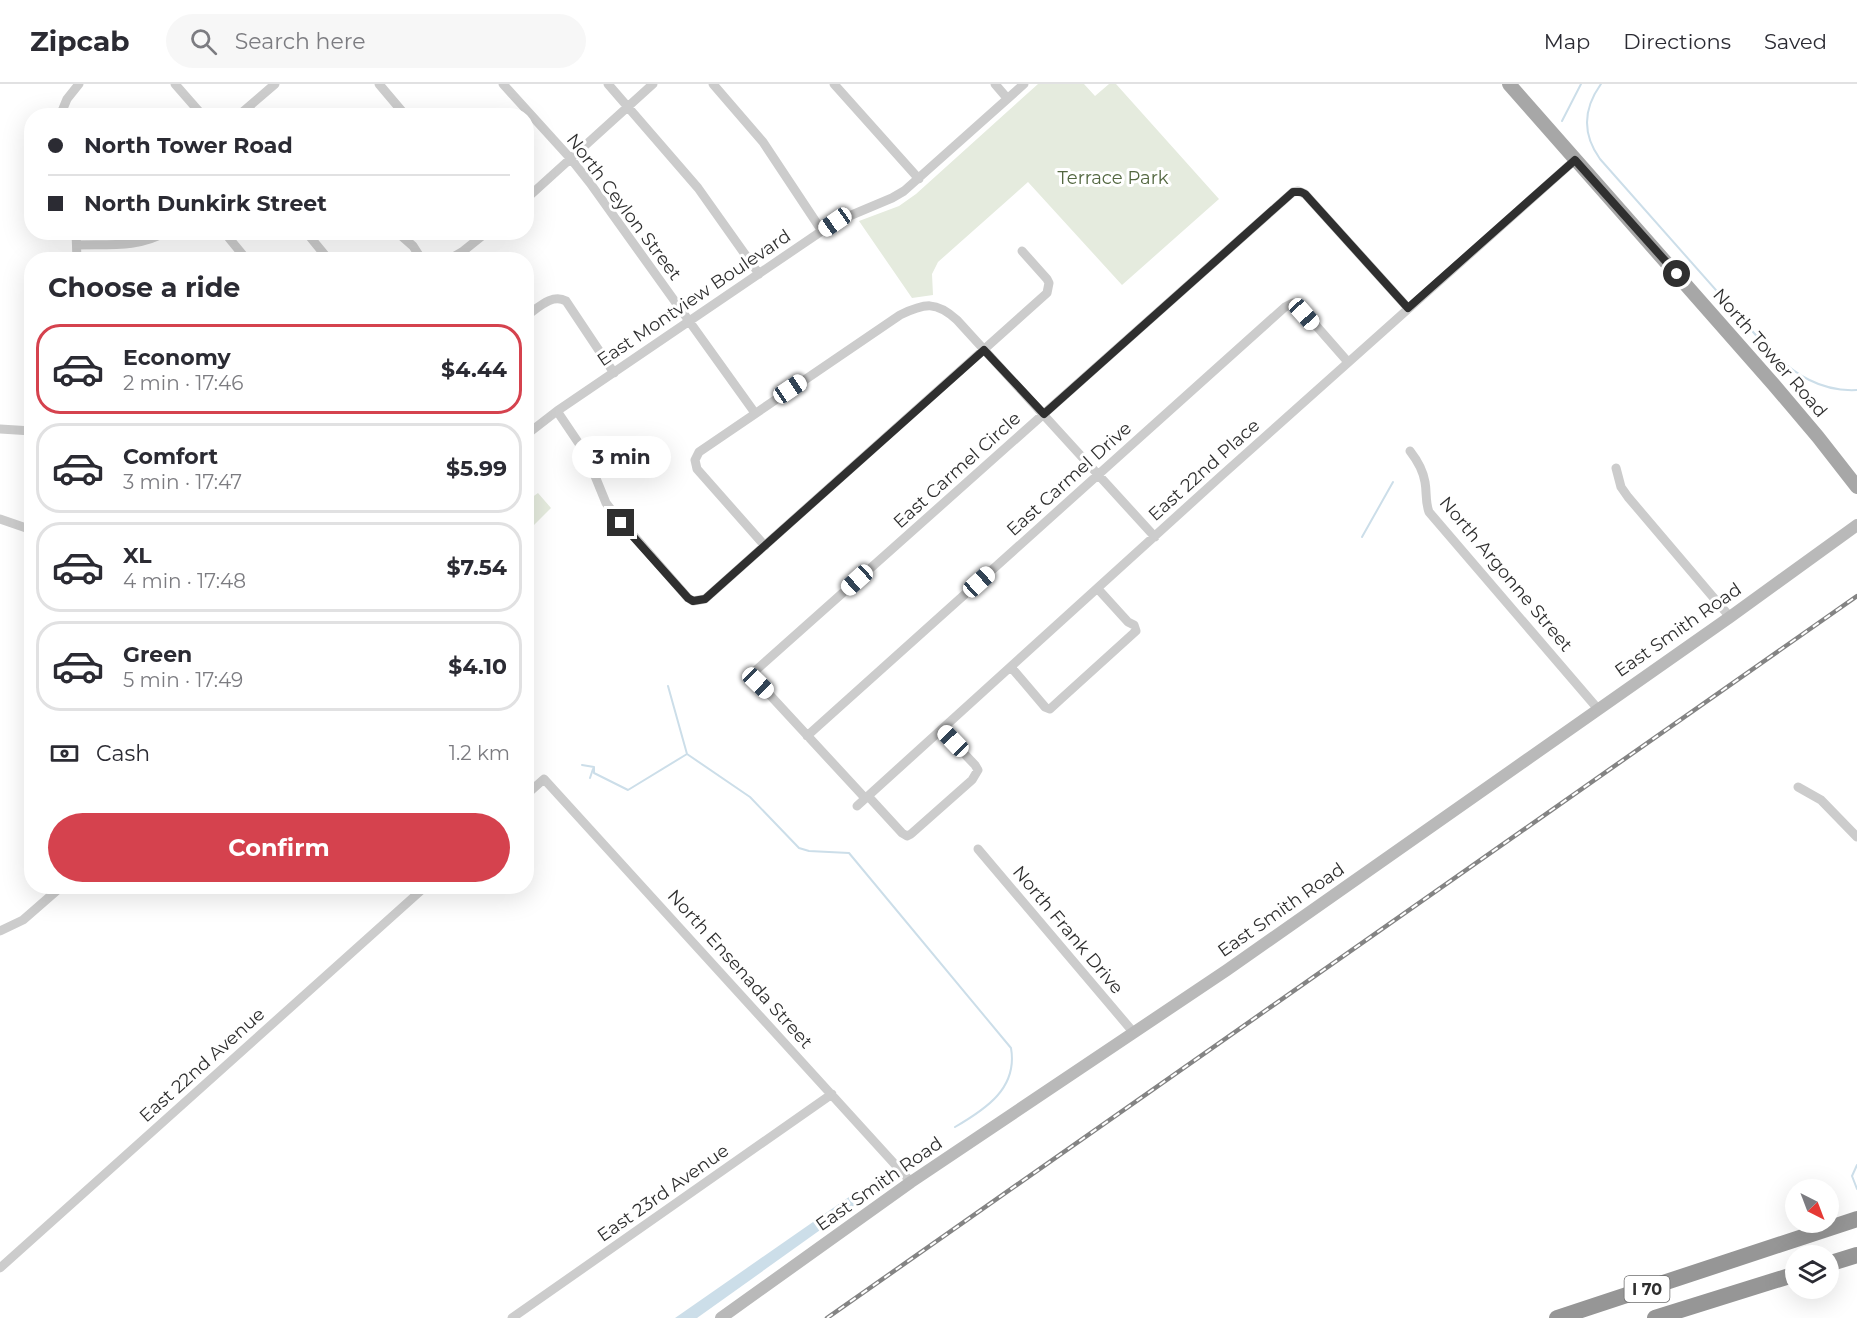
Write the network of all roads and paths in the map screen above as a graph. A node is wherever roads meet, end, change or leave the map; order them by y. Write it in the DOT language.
graph roads {
  1 [pos="80,84"];
  2 [pos="175,84"];
  3 [pos="275,84"];
  4 [pos="379,84"];
  5 [pos="503,84"];
  6 [pos="608,84"];
  7 [pos="653,84"];
  8 [pos="713,84"];
  9 [pos="834,84"];
  10 [pos="995,84"];
  11 [pos="1024,84"];
  12 [pos="1509,84"];
  13 [pos="1008,98"];
  14 [pos="629,106"];
  15 [pos="63,108"];
  16 [pos="196,108"];
  17 [pos="247,108"];
  18 [pos="399,108"];
  19 [pos="525,108"];
  20 [pos="534,118"];
  21 [pos="571,159"];
  22 [pos="1575,160"];
  23 [pos="919,179"];
  24 [pos="534,192"];
  25 [pos="822,231"];
  26 [pos="77,240"];
  27 [pos="150,240"];
  28 [pos="231,240"];
  29 [pos="313,240"];
  30 [pos="407,240"];
  31 [pos="476,240"];
  32 [pos="77,245"];
  33 [pos="1022,251"];
  34 [pos="77,252"];
  35 [pos="241,252"];
  36 [pos="322,252"];
  37 [pos="417,252"];
  38 [pos="459,252"];
  39 [pos="759,274"];
  40 [pos="1408,308"];
  41 [pos="534,311"];
  42 [pos="690,321"];
  43 [pos="984,350"];
  44 [pos="1348,362"];
  45 [pos="614,373"];
  46 [pos="557,411"];
  47 [pos="754,413"];
  48 [pos="1044,414"];
  49 [pos="0,429"];
  50 [pos="534,429"];
  51 [pos="24,430"];
  52 [pos="1410,451"];
  53 [pos="1616,468"];
  54 [pos="1099,475"];
  55 [pos="1857,487"];
  56 [pos="0,519"];
  57 [pos="1857,525"];
  58 [pos="24,527"];
  59 [pos="1155,537"];
  60 [pos="765,546"];
  61 [pos="1098,589"];
  62 [pos="1731,617"];
  63 [pos="1011,667"];
  64 [pos="1598,709"];
  65 [pos="942,730"];
  66 [pos="807,736"];
  67 [pos="1798,787"];
  68 [pos="534,788"];
  69 [pos="866,797"];
  70 [pos="857,806"];
  71 [pos="1857,837"];
  72 [pos="978,849"];
  73 [pos="53,894"];
  74 [pos="417,894"];
  75 [pos="0,931"];
  76 [pos="1134,1033"];
  77 [pos="832,1094"];
  78 [pos="911,1182"];
  79 [pos="1857,1219"];
  80 [pos="1857,1255"];
  81 [pos="1839,1261"];
  82 [pos="0,1268"];
  83 [pos="1785,1277"];
  84 [pos="512,1318"];
  85 [pos="721,1318"];
  86 [pos="1557,1318"];
  87 [pos="1655,1318"];
  1 -- 15 [label="street"];
  2 -- 16 [label="street"];
  3 -- 17 [label="street"];
  4 -- 18 [label="street"];
  5 -- 19 [label="street, North Ceylon Street"];
  6 -- 14 [label="street"];
  7 -- 14 [label="street"];
  8 -- 25 [label="street"];
  9 -- 23 [label="street"];
  10 -- 13 [label="street"];
  11 -- 13 [label="street, East Montview Boulevard"];
  12 -- 22 [label="main road, North Tower Road"];
  13 -- 23 [label="street, East Montview Boulevard"];
  14 -- 21 [label="street"];
  14 -- 39 [label="street"];
  20 -- 21 [label="street, North Ceylon Street"];
  21 -- 24 [label="street"];
  21 -- 42 [label="street, North Ceylon Street"];
  22 -- 40 [label="street, East 22nd Place"];
  22 -- 55 [label="main road, North Tower Road"];
  23 -- 25 [label="street, East Montview Boulevard"];
  25 -- 39 [label="street, East Montview Boulevard"];
  26 -- 32 [label="street"];
  27 -- 32 [label="street"];
  28 -- 35 [label="street"];
  29 -- 36 [label="street"];
  30 -- 37 [label="street"];
  31 -- 38 [label="street"];
  32 -- 34 [label="street"];
  33 -- 43 [label="street"];
  39 -- 42 [label="street, East Montview Boulevard"];
  40 -- 44 [label="street, East 22nd Place"];
  40 -- 48 [label="street, East Carmel Circle"];
  41 -- 45 [label="street"];
  42 -- 45 [label="street, East Montview Boulevard"];
  42 -- 47 [label="street, North Ceylon Street"];
  43 -- 47 [label="street"];
  43 -- 48 [label="street"];
  43 -- 60 [label="street"];
  44 -- 54 [label="street, East Carmel Drive"];
  44 -- 59 [label="street, East 22nd Place"];
  45 -- 46 [label="street, East Montview Boulevard"];
  46 -- 50 [label="street, East Montview Boulevard"];
  46 -- 60 [label="street"];
  47 -- 60 [label="street"];
  48 -- 54 [label="street"];
  48 -- 66 [label="street, East Carmel Circle"];
  49 -- 51 [label="street"];
  52 -- 64 [label="street, North Argonne Street"];
  53 -- 62 [label="street"];
  54 -- 59 [label="street"];
  54 -- 66 [label="street, East Carmel Drive"];
  56 -- 58 [label="street"];
  57 -- 62 [label="street, East Smith Road"];
  59 -- 61 [label="street, East 22nd Place"];
  61 -- 63 [label="street, East 22nd Place"];
  61 -- 63 [label="street"];
  62 -- 64 [label="street, East Smith Road"];
  63 -- 65 [label="street, East 22nd Place"];
  64 -- 76 [label="street, East Smith Road"];
  65 -- 69 [label="street, East 22nd Place"];
  65 -- 69 [label="street, East Carmel Circle"];
  66 -- 69 [label="street, East Carmel Circle"];
  67 -- 71 [label="street"];
  68 -- 77 [label="street, North Ensenada Street"];
  69 -- 70 [label="street, East 22nd Place"];
  72 -- 76 [label="street, North Frank Drive"];
  73 -- 75 [label="street"];
  74 -- 82 [label="street, East 22nd Avenue"];
  76 -- 78 [label="street, East Smith Road"];
  77 -- 78 [label="street, North Ensenada Street"];
  77 -- 84 [label="street, East 23rd Avenue"];
  78 -- 85 [label="street, East Smith Road"];
  79 -- 86 [label="highway, I 70"];
  80 -- 81 [label="highway"];
  83 -- 87 [label="highway, I 70"];
}
